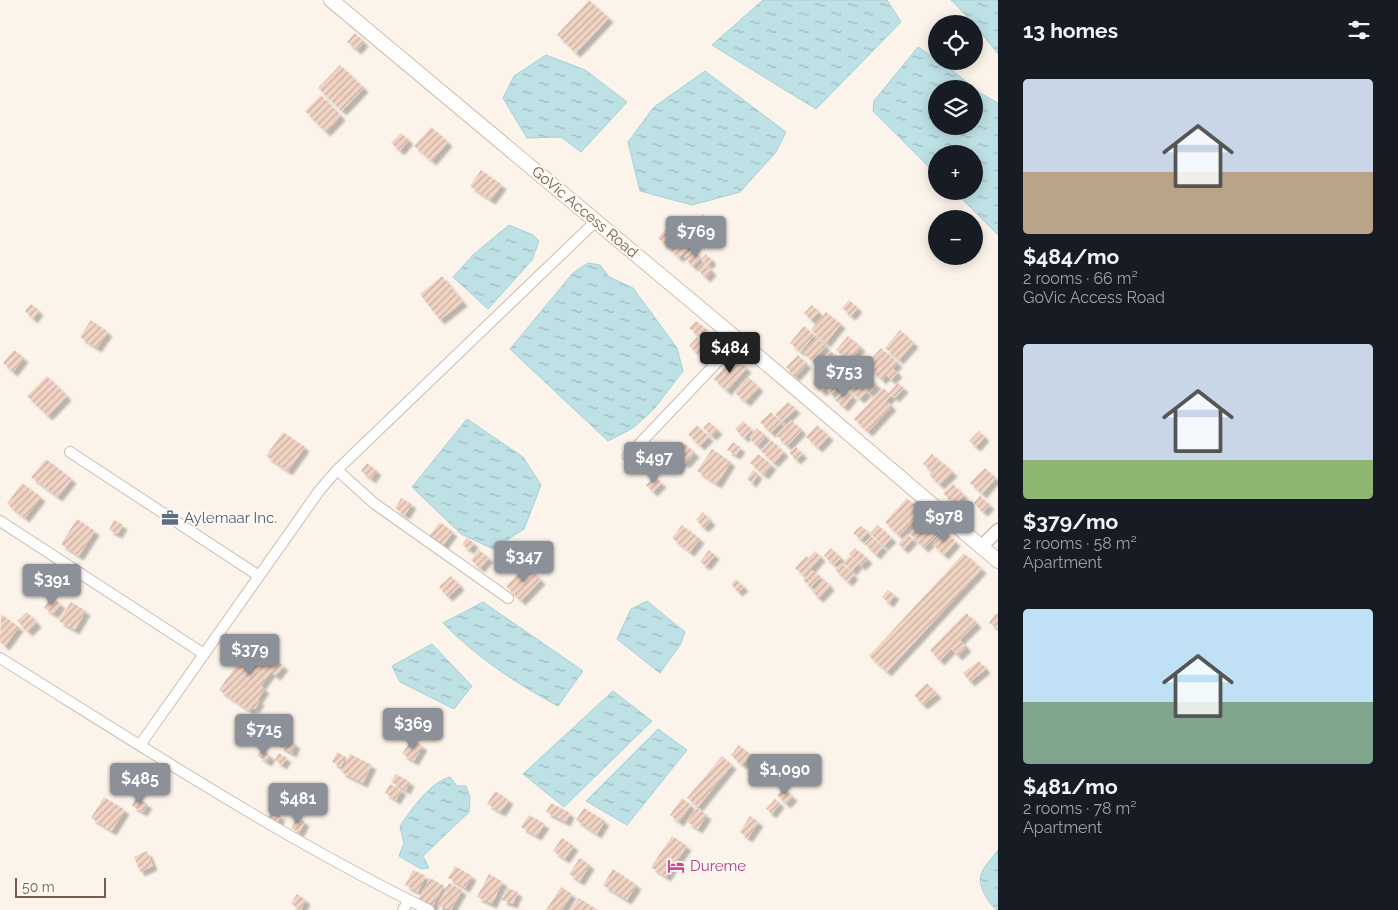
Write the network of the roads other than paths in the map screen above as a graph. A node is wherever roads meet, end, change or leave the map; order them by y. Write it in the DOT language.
graph roads {
  1 [pos="331,0"];
  2 [pos="596,222"];
  3 [pos="738,340"];
  4 [pos="70,452"];
  5 [pos="628,456"];
  6 [pos="337,470"];
  7 [pos="0,522"];
  8 [pos="998,530"];
  9 [pos="981,547"];
  10 [pos="998,561"];
  11 [pos="259,576"];
  12 [pos="508,598"];
  13 [pos="204,654"];
  14 [pos="0,658"];
  15 [pos="140,745"];
  16 [pos="409,900"];
  17 [pos="403,910"];
  18 [pos="429,910"];
  1 -- 2 [label="main road, GoVic Access Road"];
  2 -- 3 [label="main road, GoVic Access Road"];
  2 -- 6 [label="street"];
  3 -- 5 [label="street"];
  3 -- 9 [label="main road, GoVic Access Road"];
  4 -- 11 [label="street"];
  6 -- 11 [label="street"];
  6 -- 12 [label="street"];
  7 -- 13 [label="street"];
  8 -- 9 [label="street"];
  9 -- 10 [label="main road, GoVic Access Road"];
  11 -- 13 [label="street"];
  13 -- 15 [label="street"];
  14 -- 15 [label="street"];
  15 -- 16 [label="street"];
  16 -- 17 [label="street"];
  16 -- 18 [label="street"];
}
